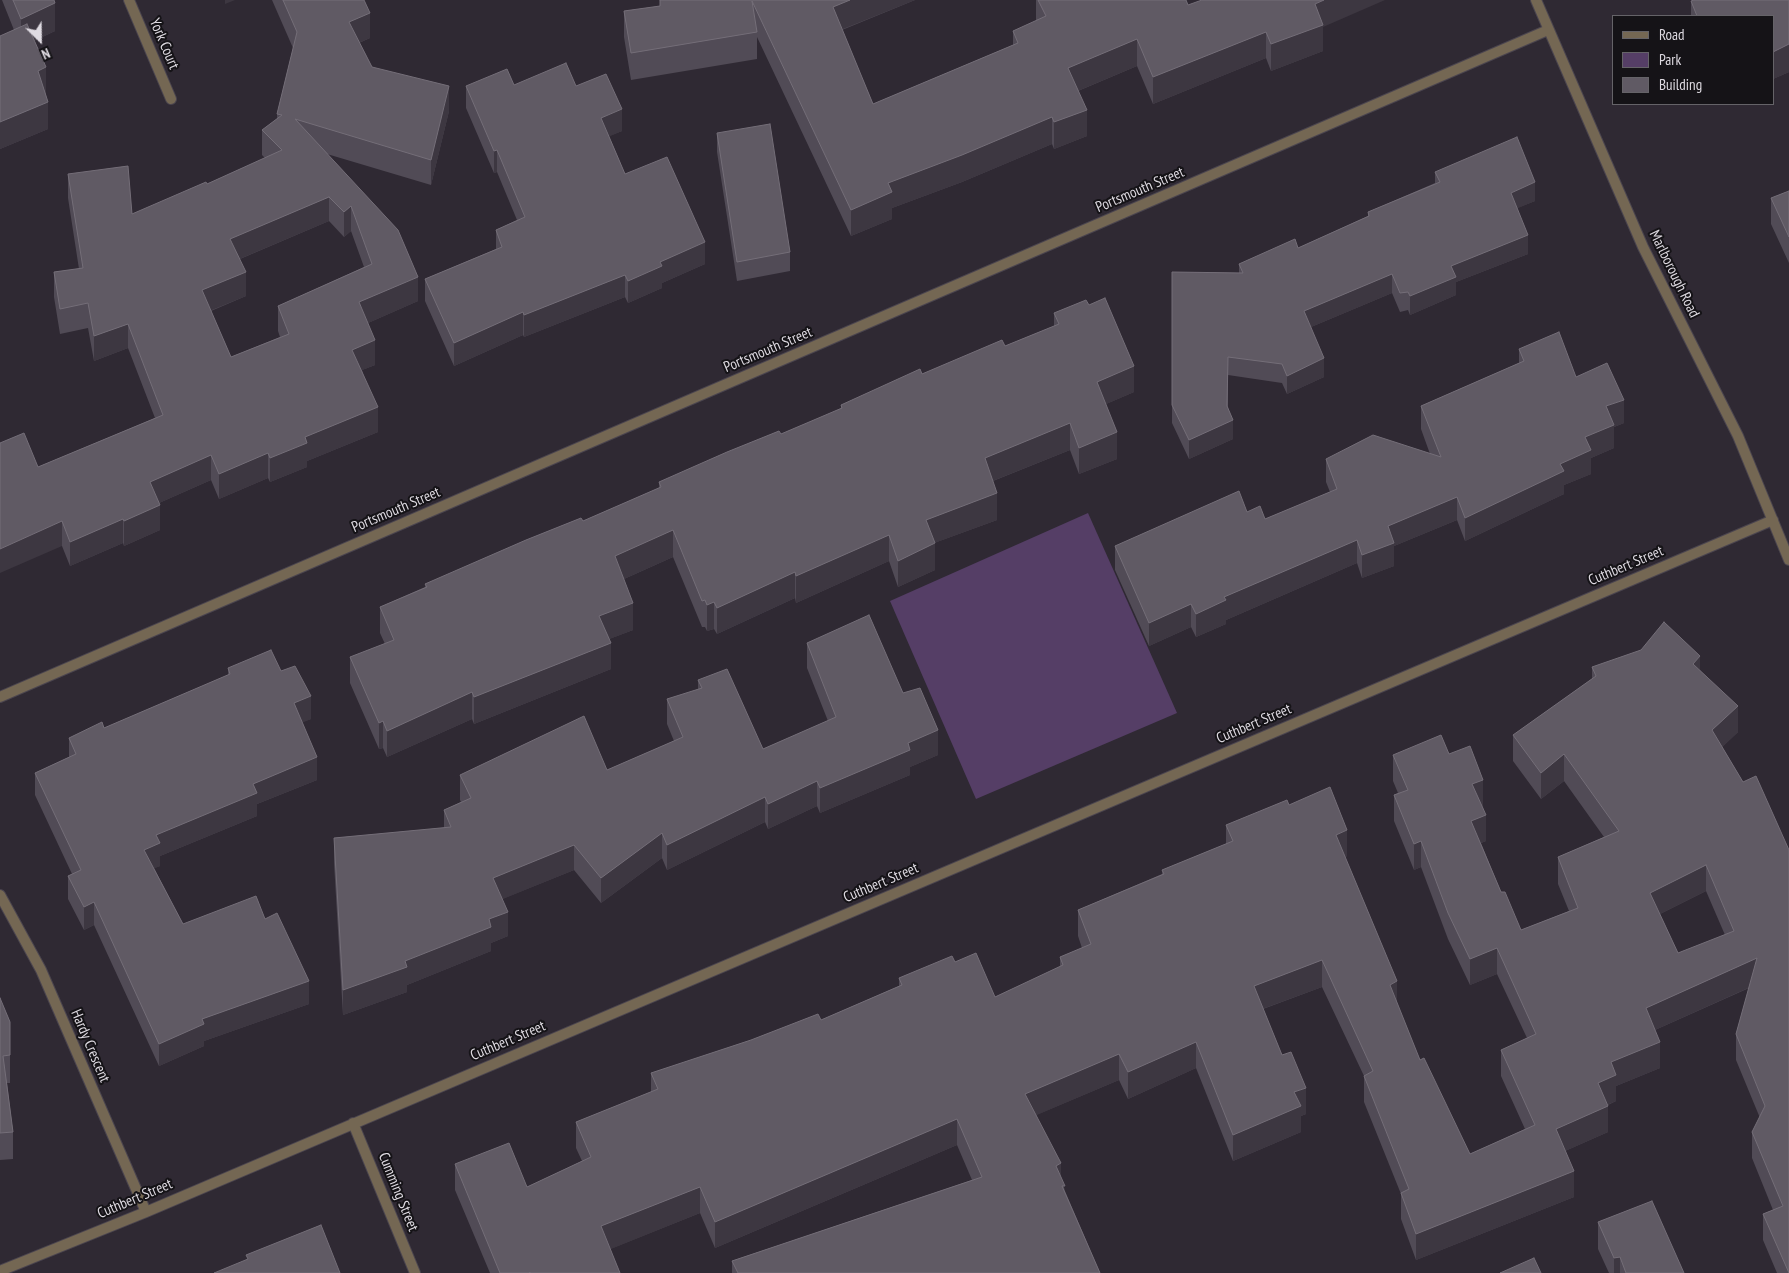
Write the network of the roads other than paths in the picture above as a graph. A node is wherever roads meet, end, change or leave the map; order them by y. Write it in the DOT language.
graph roads {
  1 [pos="129,0"];
  2 [pos="1536,0"];
  3 [pos="1548,30"];
  4 [pos="171,99"];
  5 [pos="1773,520"];
  6 [pos="1789,560"];
  7 [pos="0,697"];
  8 [pos="0,895"];
  9 [pos="353,1123"];
  10 [pos="146,1212"];
  11 [pos="0,1271"];
  12 [pos="415,1273"];
  1 -- 4 [label="street, York Court"];
  2 -- 3 [label="street, Marlborough Road"];
  3 -- 5 [label="street, Marlborough Road"];
  3 -- 7 [label="street, Portsmouth Street"];
  5 -- 6 [label="street, Marlborough Road"];
  5 -- 9 [label="street, Cuthbert Street"];
  8 -- 10 [label="street, Hardy Crescent"];
  9 -- 10 [label="street, Cuthbert Street"];
  9 -- 12 [label="street, Cumming Street"];
  10 -- 11 [label="street, Cuthbert Street"];
}
